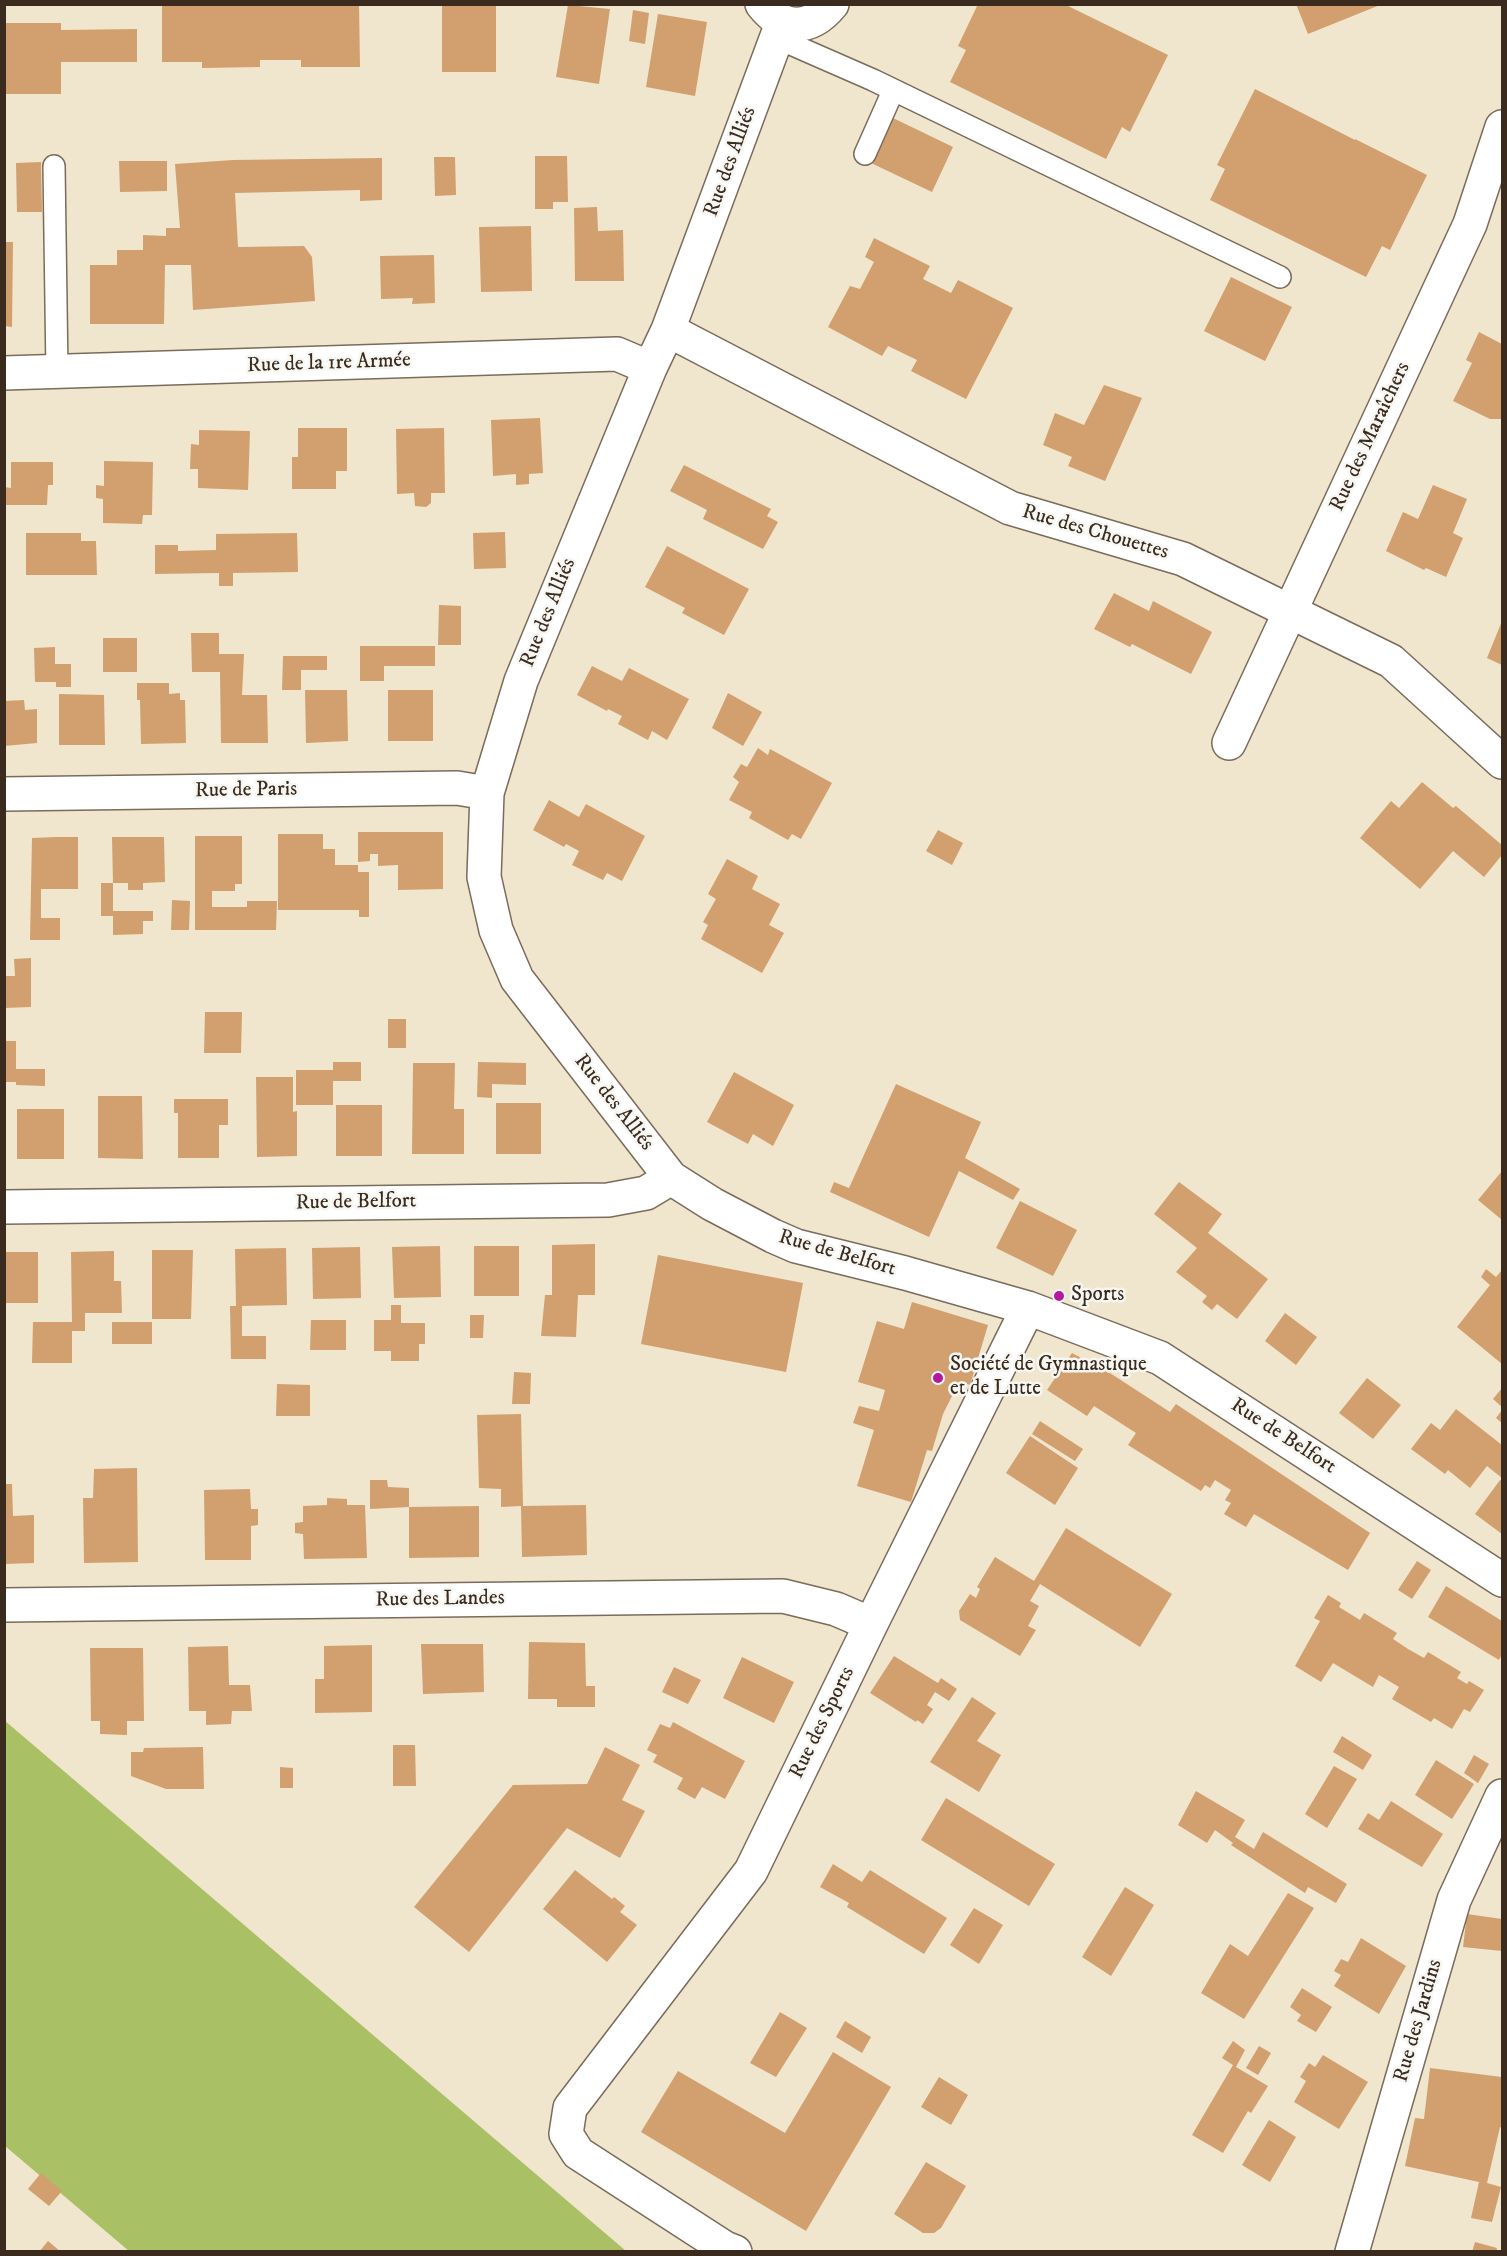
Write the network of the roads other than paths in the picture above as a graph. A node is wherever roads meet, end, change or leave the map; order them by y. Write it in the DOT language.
graph roads {
  1 [pos="832,4"];
  2 [pos="774,22"];
  3 [pos="893,91"];
  4 [pos="1503,128"];
  5 [pos="864,154"];
  6 [pos="54,166"];
  7 [pos="1280,278"];
  8 [pos="668,330"];
  9 [pos="650,368"];
  10 [pos="4,373"];
  11 [pos="57,373"];
  12 [pos="1291,611"];
  13 [pos="1229,743"];
  14 [pos="1503,762"];
  15 [pos="487,793"];
  16 [pos="4,794"];
  17 [pos="671,1178"];
  18 [pos="4,1207"];
  19 [pos="1028,1308"];
  20 [pos="1503,1580"];
  21 [pos="4,1605"];
  22 [pos="871,1624"];
  23 [pos="1503,1796"];
  24 [pos="735,2252"];
  25 [pos="1352,2252"];
  1 -- 2 [label="street"];
  2 -- 3 [label="lane"];
  2 -- 8 [label="street, Rue des Alliés"];
  3 -- 5 [label="lane"];
  3 -- 7 [label="lane"];
  4 -- 12 [label="street, Rue des Maraîchers"];
  6 -- 11 [label="lane"];
  8 -- 9 [label="street, Rue des Alliés"];
  8 -- 12 [label="street, Rue des Chouettes"];
  9 -- 11 [label="street, Rue de la 1re Armée"];
  9 -- 15 [label="street, Rue des Alliés"];
  10 -- 11 [label="street, Rue de la 1re Armée"];
  12 -- 13 [label="street, Rue des Maraîchers"];
  12 -- 14 [label="street, Rue des Chouettes"];
  15 -- 16 [label="street, Rue de Paris"];
  15 -- 17 [label="street, Rue des Alliés"];
  17 -- 18 [label="street, Rue de Belfort"];
  17 -- 19 [label="street, Rue de Belfort"];
  19 -- 20 [label="street, Rue de Belfort"];
  19 -- 22 [label="street, Rue des Sports"];
  21 -- 22 [label="street, Rue des Landes"];
  22 -- 24 [label="street, Rue des Sports"];
  23 -- 25 [label="street, Rue des Jardins"];
}
